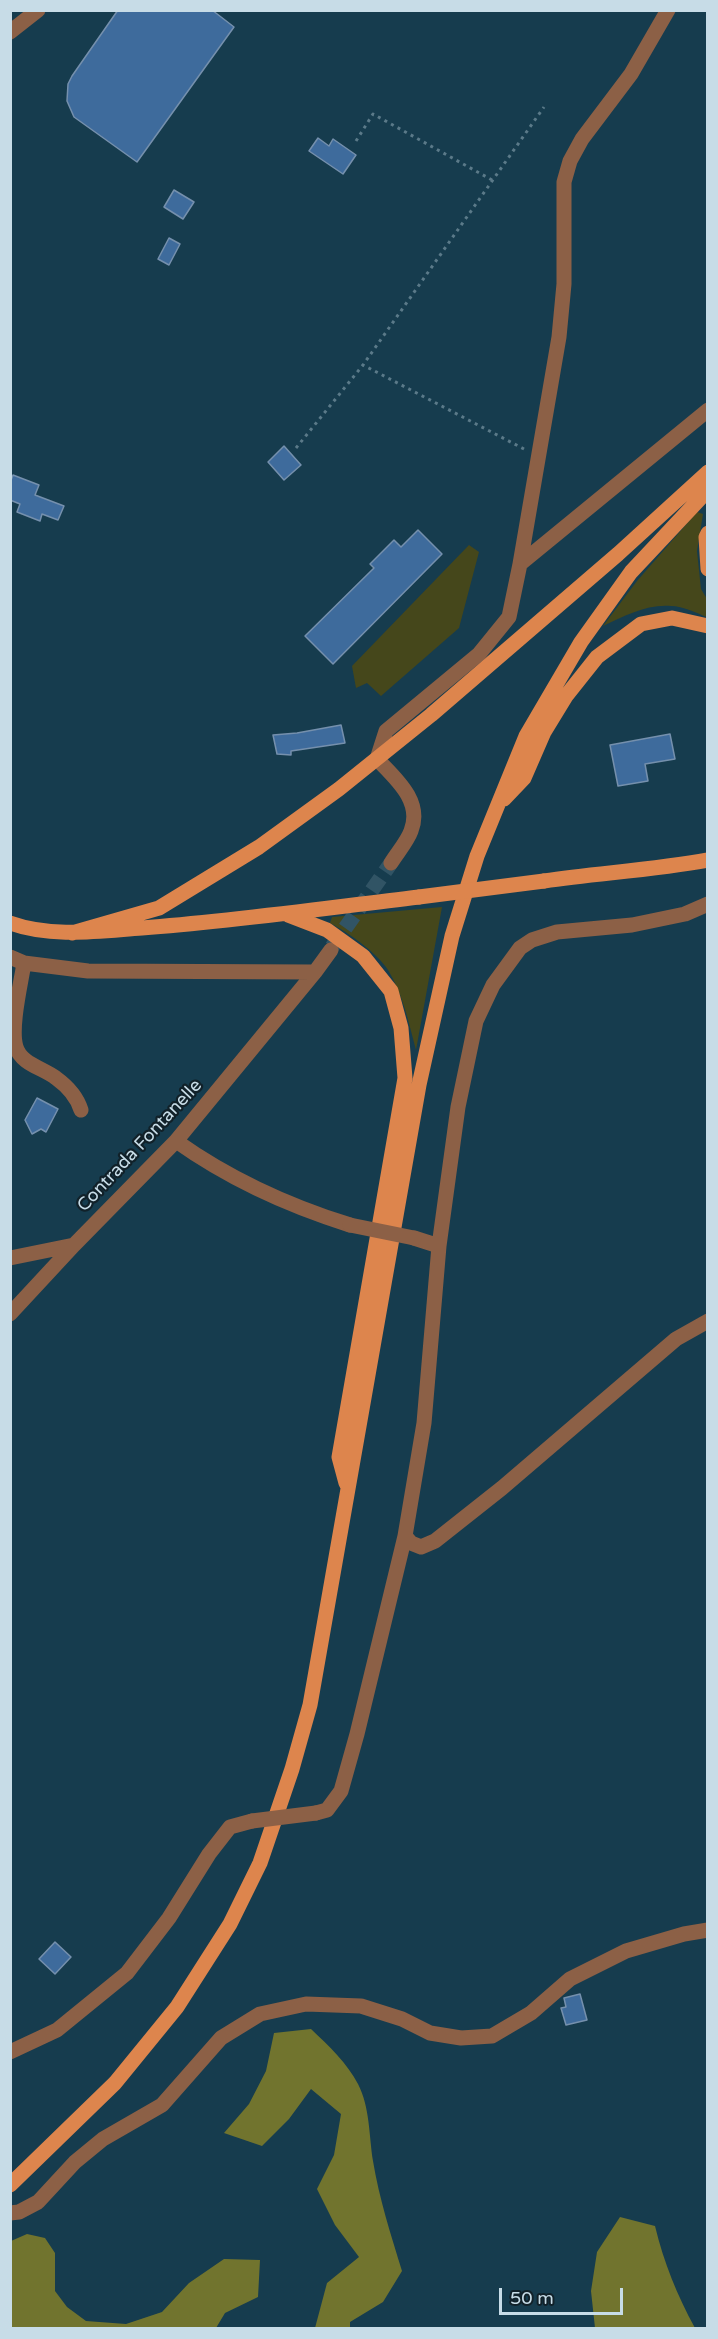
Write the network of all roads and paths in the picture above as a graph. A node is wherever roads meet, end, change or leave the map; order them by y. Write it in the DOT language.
graph roads {
  1 [pos="38,10"];
  2 [pos="668,10"];
  3 [pos="10,32"];
  4 [pos="544,107"];
  5 [pos="356,141"];
  6 [pos="492,180"];
  7 [pos="363,365"];
  8 [pos="708,410"];
  9 [pos="296,448"];
  10 [pos="539,457"];
  11 [pos="708,472"];
  12 [pos="708,490"];
  13 [pos="708,533"];
  14 [pos="520,564"];
  15 [pos="708,569"];
  16 [pos="708,626"];
  17 [pos="377,759"];
  18 [pos="496,808"];
  19 [pos="708,860"];
  20 [pos="391,863"];
  21 [pos="708,904"];
  22 [pos="288,915"];
  23 [pos="10,923"];
  24 [pos="72,933"];
  25 [pos="331,950"];
  26 [pos="17,960"];
  27 [pos="315,972"];
  28 [pos="81,1110"];
  29 [pos="176,1141"];
  30 [pos="74,1245"];
  31 [pos="438,1246"];
  32 [pos="10,1258"];
  33 [pos="10,1314"];
  34 [pos="708,1321"];
  35 [pos="347,1489"];
  36 [pos="405,1536"];
  37 [pos="708,1930"];
  38 [pos="10,2052"];
  39 [pos="10,2185"];
  40 [pos="10,2213"];
  1 -- 3 [label="street"];
  2 -- 10 [label="street"];
  4 -- 6 [label="path"];
  5 -- 6 [label="path"];
  6 -- 7 [label="path"];
  7 -- 9 [label="path"];
  7 -- 10 [label="path"];
  8 -- 14 [label="street"];
  10 -- 14 [label="street"];
  11 -- 17 [label="main road"];
  12 -- 18 [label="main road"];
  13 -- 15 [label="main road"];
  14 -- 17 [label="street"];
  16 -- 18 [label="main road"];
  17 -- 20 [label="street"];
  17 -- 24 [label="main road"];
  18 -- 35 [label="main road"];
  19 -- 22 [label="main road, bridge"];
  21 -- 31 [label="street"];
  22 -- 24 [label="main road"];
  22 -- 35 [label="main road"];
  23 -- 24 [label="main road"];
  25 -- 27 [label="street, Contrada Fontanelle"];
  26 -- 27 [label="street"];
  26 -- 28 [label="street"];
  27 -- 29 [label="street, Contrada Fontanelle"];
  29 -- 30 [label="street, Contrada Fontanelle"];
  29 -- 31 [label="street, bridge"];
  30 -- 32 [label="street"];
  30 -- 33 [label="street, Contrada Fontanelle"];
  31 -- 36 [label="street"];
  34 -- 36 [label="street"];
  35 -- 39 [label="main road"];
  36 -- 38 [label="street, bridge"];
  37 -- 40 [label="street"];
}
